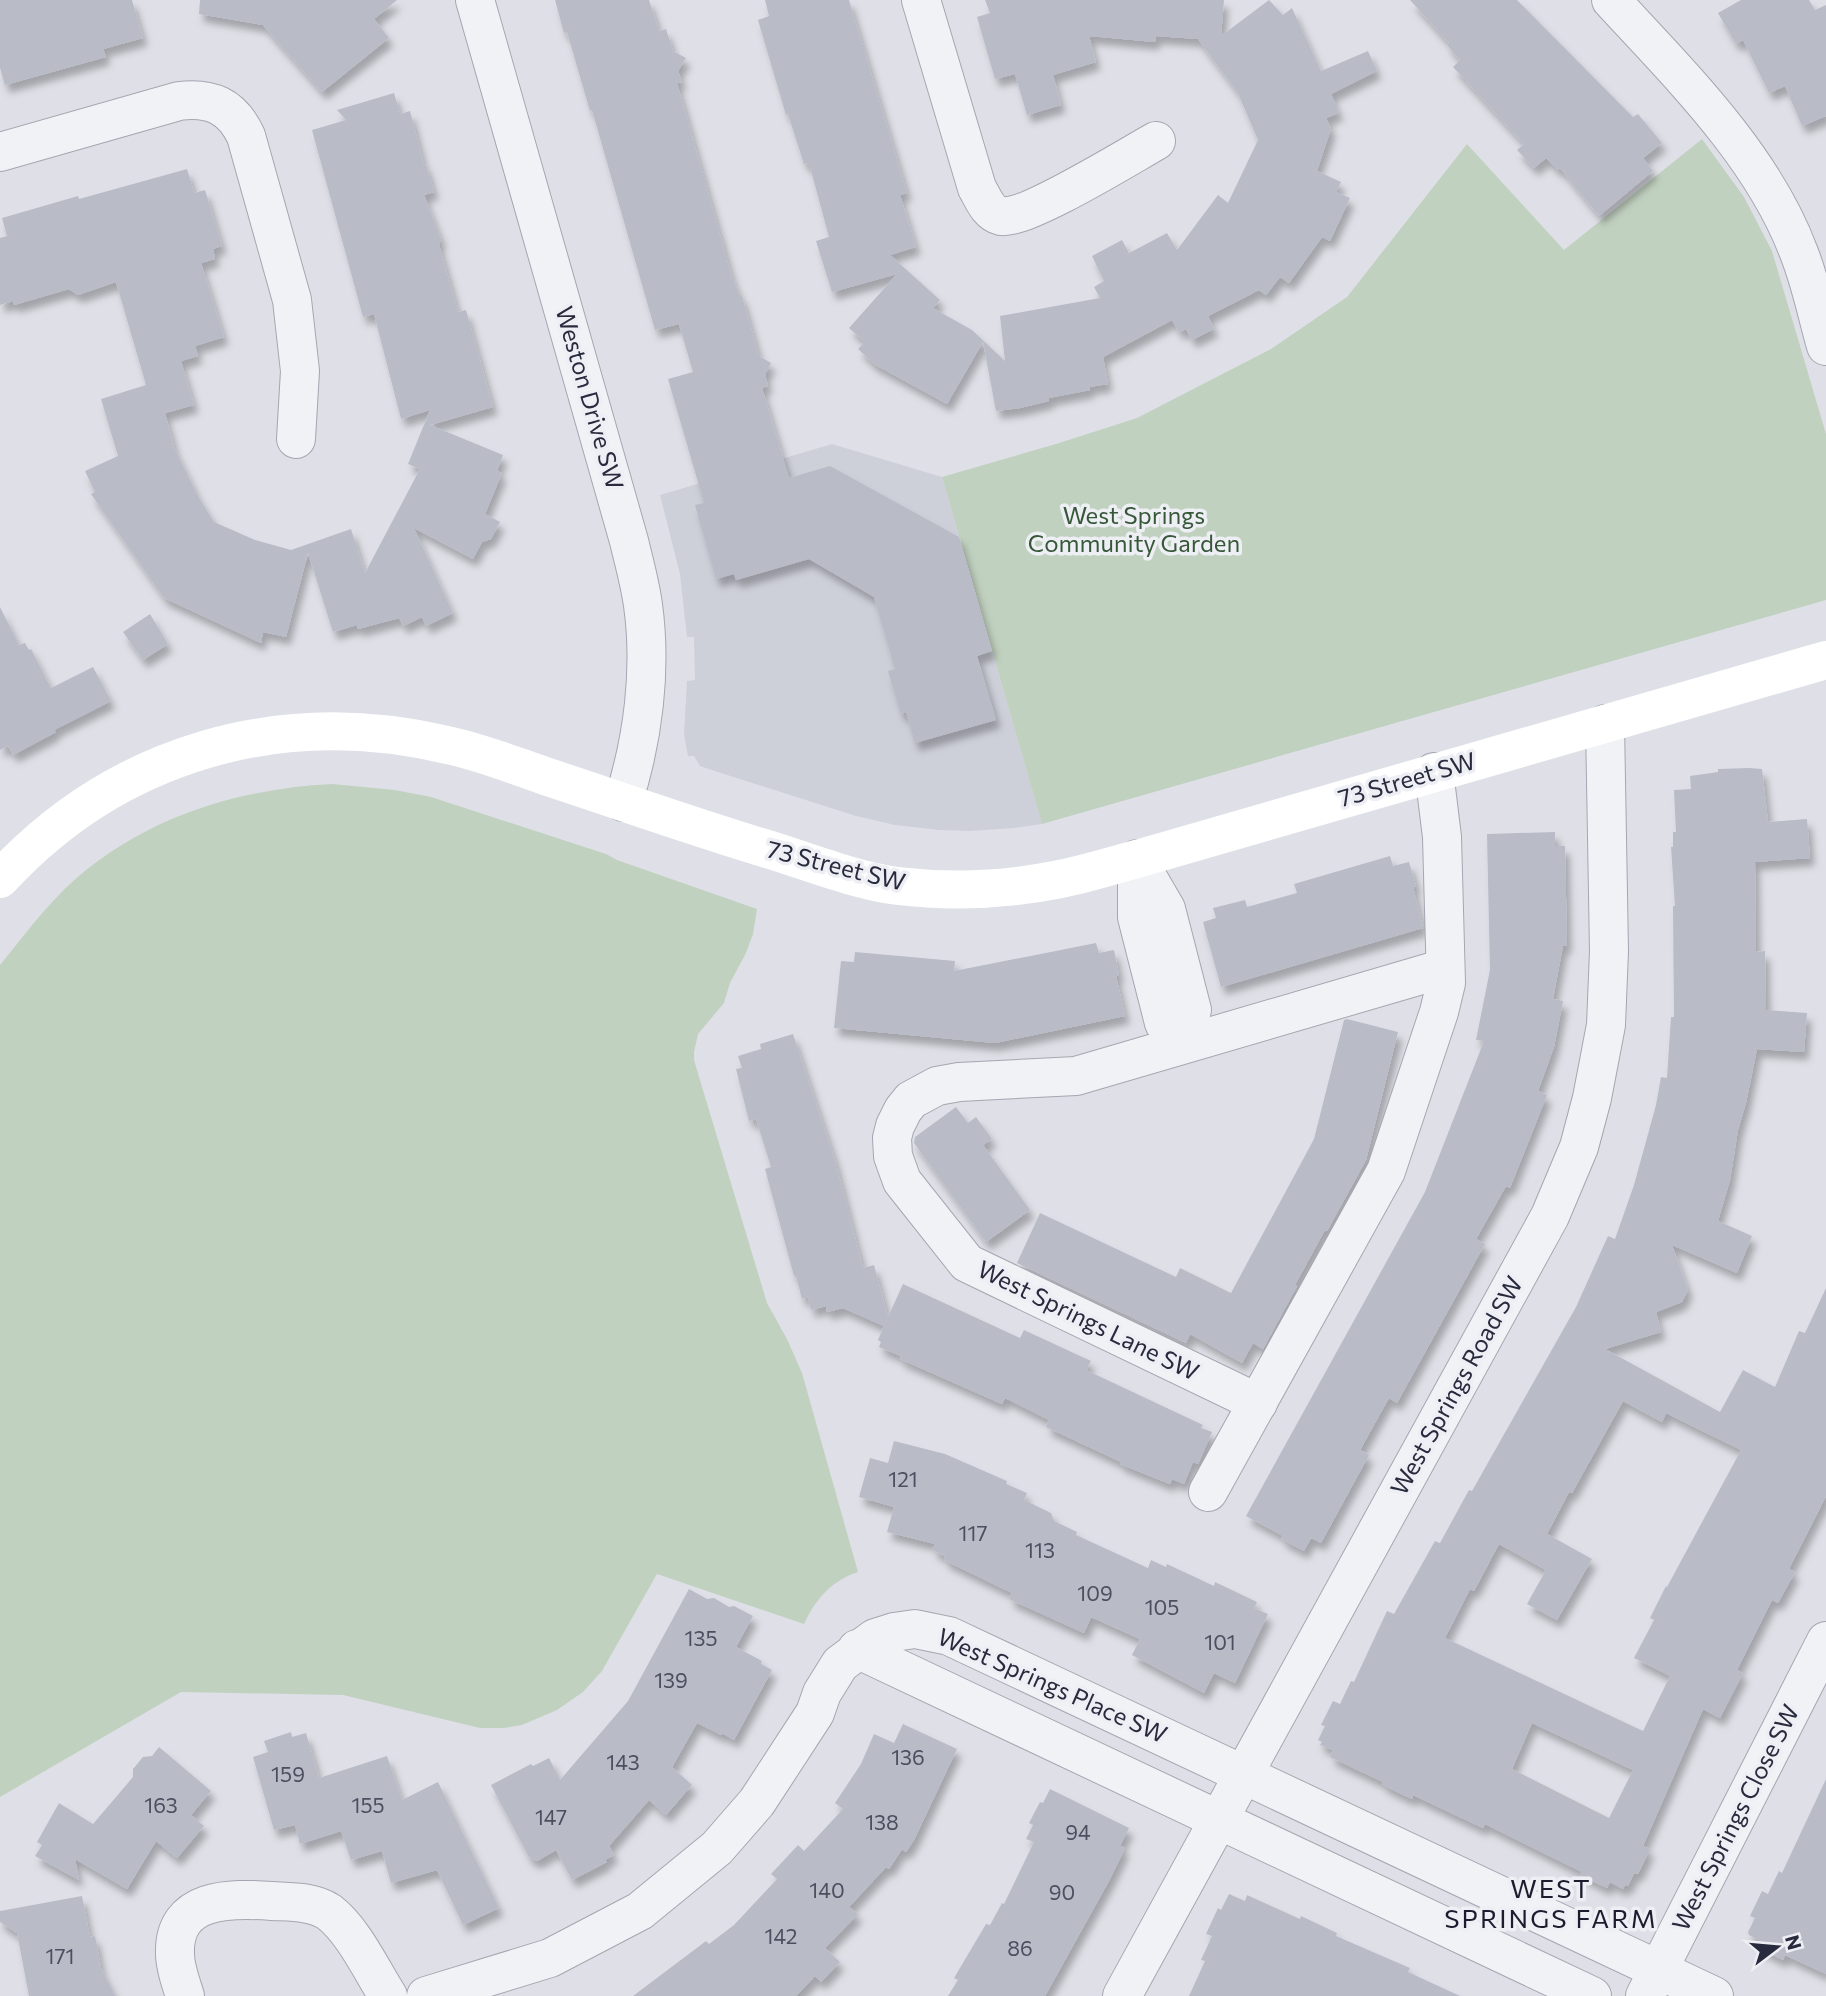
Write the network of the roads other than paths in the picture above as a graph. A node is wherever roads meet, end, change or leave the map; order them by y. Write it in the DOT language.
graph roads {
  1 [pos="475,0"];
  2 [pos="921,0"];
  3 [pos="1611,0"];
  4 [pos="1156,141"];
  5 [pos="0,152"];
  6 [pos="1826,346"];
  7 [pos="296,439"];
  8 [pos="1826,660"];
  9 [pos="1605,724"];
  10 [pos="1434,772"];
  11 [pos="623,802"];
  12 [pos="1137,859"];
  13 [pos="4,867"];
  14 [pos="1445,968"];
  15 [pos="1184,1042"];
  16 [pos="1258,1403"];
  17 [pos="1208,1492"];
  18 [pos="1826,1641"];
  19 [pos="857,1650"];
  20 [pos="1244,1774"];
  21 [pos="1218,1820"];
  22 [pos="1652,1983"];
  23 [pos="185,1996"];
  24 [pos="388,1996"];
  25 [pos="426,1996"];
  26 [pos="1122,1996"];
  27 [pos="1592,1996"];
  28 [pos="1714,1996"];
  1 -- 11 [label="street, Weston Drive SW"];
  2 -- 4 [label="street"];
  3 -- 6 [label="street"];
  5 -- 7 [label="street"];
  8 -- 9 [label="street, 73 Street SW"];
  9 -- 10 [label="street, 73 Street SW"];
  9 -- 20 [label="street, West Springs Road SW"];
  10 -- 12 [label="street, 73 Street SW"];
  10 -- 14 [label="street"];
  11 -- 12 [label="street, 73 Street SW"];
  11 -- 13 [label="street, 73 Street SW"];
  12 -- 15 [label="street"];
  14 -- 15 [label="street, West Springs Lane SW"];
  14 -- 16 [label="street"];
  15 -- 16 [label="street, West Springs Lane SW"];
  16 -- 17 [label="street"];
  18 -- 22 [label="street, West Springs Close SW"];
  19 -- 20 [label="street, West Springs Place SW"];
  19 -- 21 [label="street, West Springs Place SW"];
  19 -- 25 [label="street, West Springs Place SW"];
  20 -- 21 [label="street, West Springs Road SW"];
  20 -- 22 [label="street, West Springs Place SW"];
  21 -- 26 [label="street, West Springs Road SW"];
  21 -- 27 [label="street, West Springs Place SW"];
  22 -- 28 [label="street, West Springs Place SW"];
  23 -- 24 [label="street"];
}
